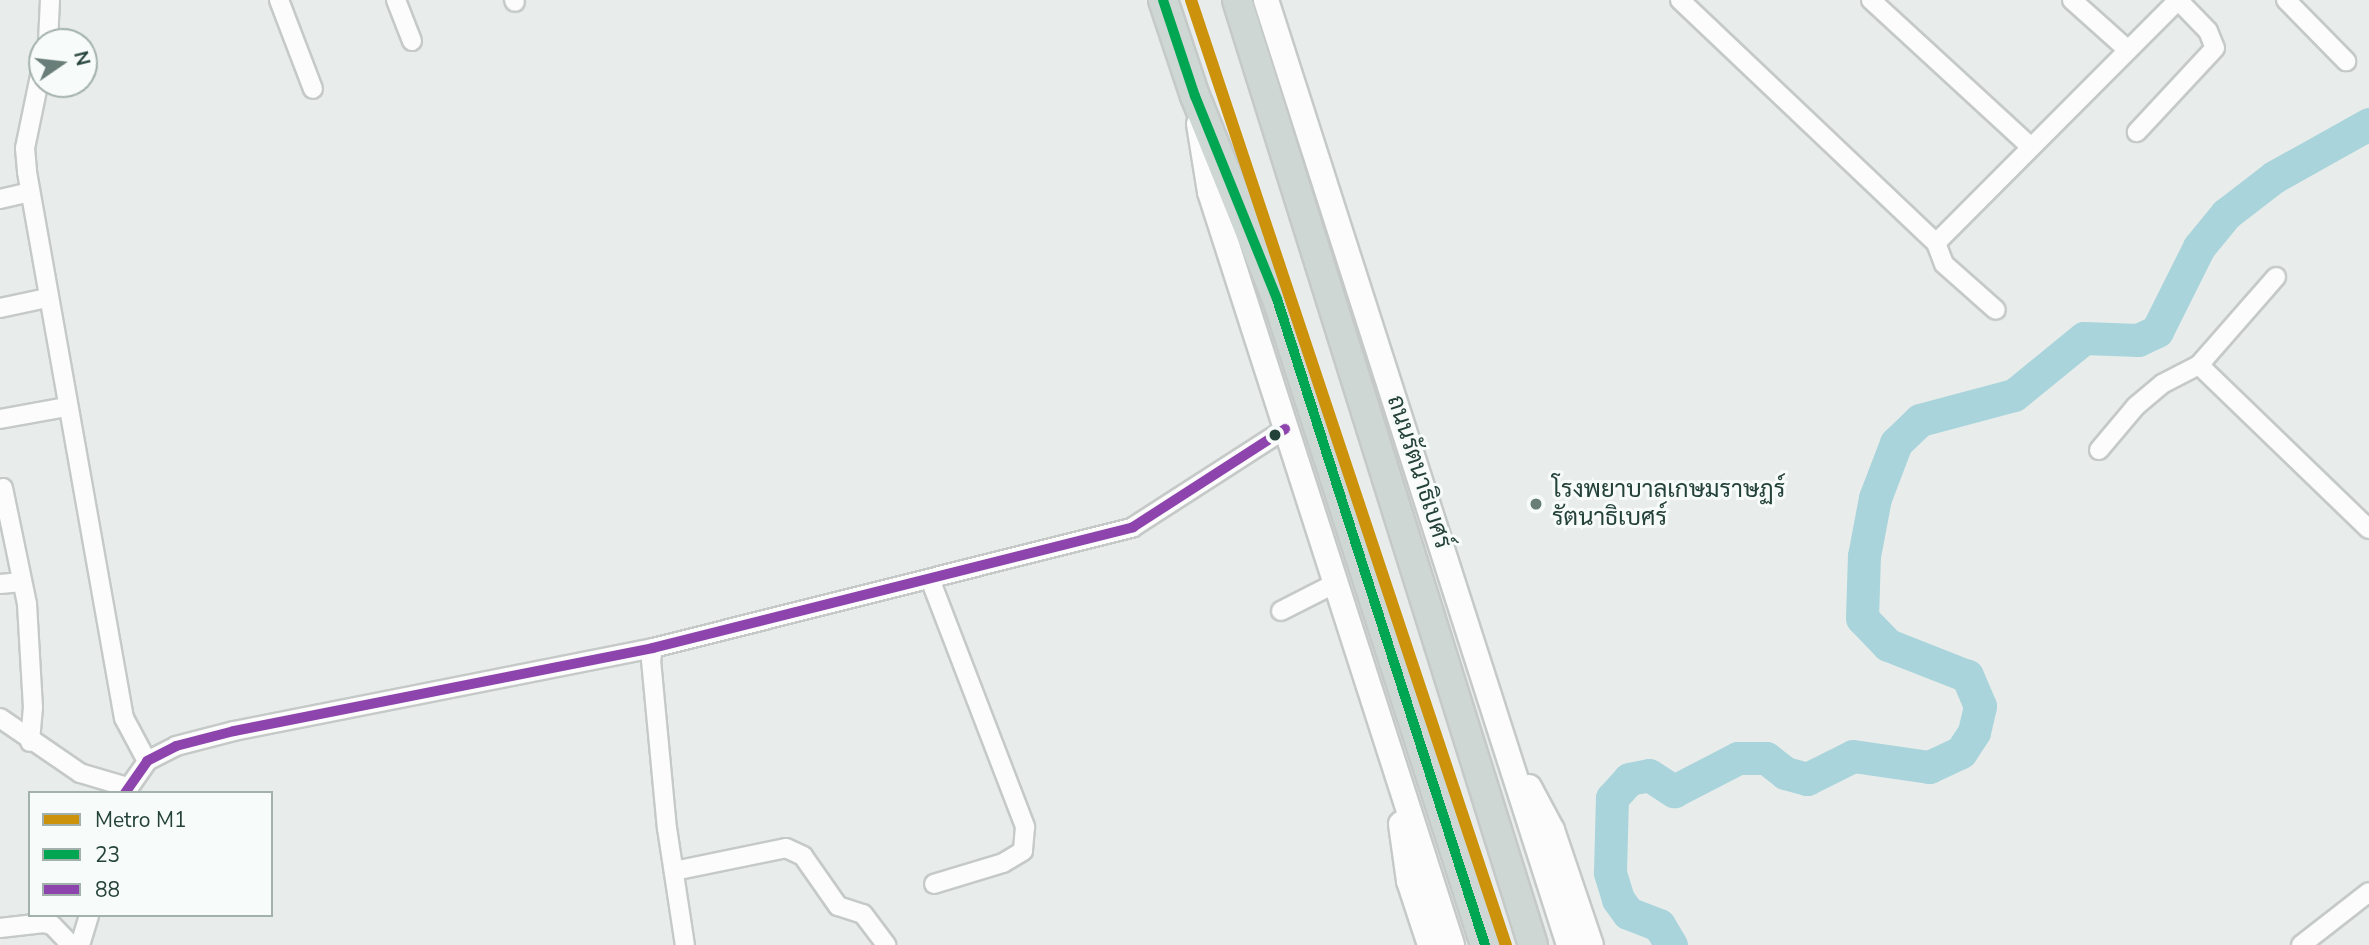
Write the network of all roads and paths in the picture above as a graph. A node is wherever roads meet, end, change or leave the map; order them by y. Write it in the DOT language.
graph roads {
  1 [pos="50,0"];
  2 [pos="279,0"];
  3 [pos="396,0"];
  4 [pos="1163,0"];
  5 [pos="1266,0"];
  6 [pos="1680,0"];
  7 [pos="1871,0"];
  8 [pos="2072,0"];
  9 [pos="2287,0"];
  10 [pos="1239,7"];
  11 [pos="49,28"];
  12 [pos="412,41"];
  13 [pos="2128,50"];
  14 [pos="2346,61"];
  15 [pos="313,89"];
  16 [pos="1195,96"];
  17 [pos="35,98"];
  18 [pos="2137,132"];
  19 [pos="2031,147"];
  20 [pos="30,192"];
  21 [pos="0,199"];
  22 [pos="1936,243"];
  23 [pos="2276,277"];
  24 [pos="47,298"];
  25 [pos="0,307"];
  26 [pos="1996,310"];
  27 [pos="2199,365"];
  28 [pos="67,407"];
  29 [pos="0,419"];
  30 [pos="1285,429"];
  31 [pos="2099,450"];
  32 [pos="3,488"];
  33 [pos="2369,529"];
  34 [pos="930,579"];
  35 [pos="22,582"];
  36 [pos="0,584"];
  37 [pos="1334,584"];
  38 [pos="1281,611"];
  39 [pos="653,648"];
  40 [pos="0,718"];
  41 [pos="1498,728"];
  42 [pos="30,742"];
  43 [pos="147,761"];
  44 [pos="1392,762"];
  45 [pos="126,790"];
  46 [pos="674,871"];
  47 [pos="934,884"];
  48 [pos="2369,892"];
  49 [pos="88,917"];
  50 [pos="0,928"];
  51 [pos="71,945"];
  52 [pos="80,945"];
  53 [pos="685,945"];
  54 [pos="887,945"];
  55 [pos="1430,945"];
  56 [pos="1452,945"];
  57 [pos="1485,945"];
  58 [pos="1533,945"];
  59 [pos="1569,945"];
  60 [pos="1591,945"];
  61 [pos="2301,945"];
  1 -- 11 [label="street"];
  2 -- 15 [label="street"];
  3 -- 12 [label="street"];
  4 -- 16 [label="main road"];
  5 -- 41 [label="main road, ถนนรัตนาธิเบศร์"];
  6 -- 22 [label="street"];
  7 -- 19 [label="street"];
  8 -- 13 [label="street"];
  9 -- 14 [label="street"];
  10 -- 58 [label="main road, ถนนรัตนาธิเบศร์"];
  13 -- 18 [label="street"];
  13 -- 19 [label="street"];
  16 -- 30 [label="main road"];
  16 -- 57 [label="main road"];
  17 -- 20 [label="street"];
  19 -- 22 [label="street"];
  20 -- 21 [label="street"];
  20 -- 24 [label="street"];
  22 -- 26 [label="street"];
  23 -- 27 [label="street"];
  24 -- 25 [label="street"];
  24 -- 28 [label="street"];
  27 -- 31 [label="street"];
  27 -- 33 [label="street"];
  28 -- 29 [label="street"];
  28 -- 43 [label="street"];
  30 -- 34 [label="street"];
  30 -- 37 [label="main road"];
  32 -- 35 [label="street"];
  34 -- 39 [label="street"];
  34 -- 47 [label="street"];
  35 -- 36 [label="street"];
  35 -- 42 [label="street"];
  37 -- 38 [label="street"];
  37 -- 44 [label="main road"];
  39 -- 43 [label="street"];
  39 -- 46 [label="street"];
  40 -- 42 [label="street"];
  41 -- 59 [label="main road, ถนนรัตนาธิเบศร์"];
  41 -- 60 [label="main road"];
  42 -- 45 [label="street"];
  43 -- 45 [label="street"];
  44 -- 55 [label="main road"];
  44 -- 56 [label="main road"];
  46 -- 53 [label="street"];
  46 -- 54 [label="street"];
  48 -- 61 [label="street"];
  49 -- 52 [label="street"];
  50 -- 51 [label="street"];
}
